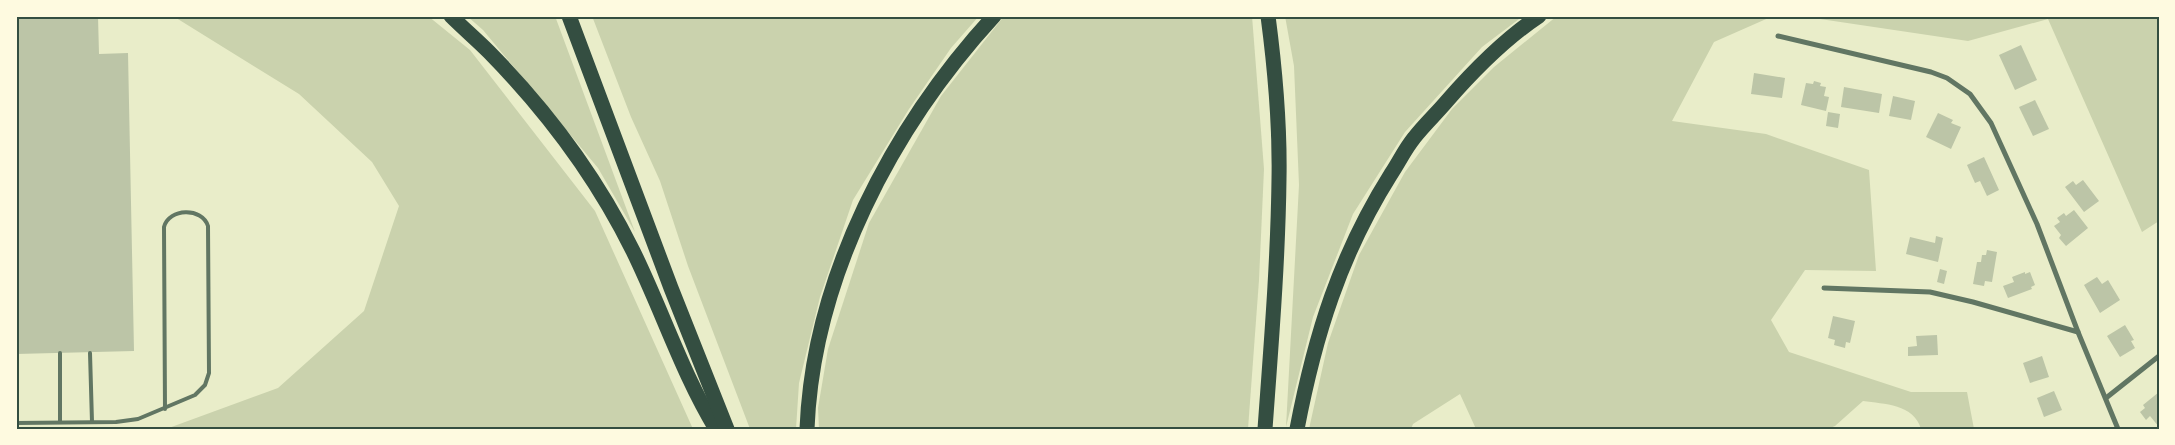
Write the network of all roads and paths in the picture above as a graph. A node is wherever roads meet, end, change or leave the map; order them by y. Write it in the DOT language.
graph roads {
  1 [pos="451,16"];
  2 [pos="569,16"];
  3 [pos="994,16"];
  4 [pos="1268,16"];
  5 [pos="1539,16"];
  6 [pos="1778,36"];
  7 [pos="1824,288"];
  8 [pos="2078,332"];
  9 [pos="60,353"];
  10 [pos="90,353"];
  11 [pos="2159,356"];
  12 [pos="2106,398"];
  13 [pos="166,409"];
  14 [pos="60,422"];
  15 [pos="92,422"];
  16 [pos="16,423"];
  17 [pos="716,429"];
  18 [pos="727,429"];
  19 [pos="808,429"];
  20 [pos="1265,429"];
  21 [pos="1297,429"];
  22 [pos="2118,429"];
  1 -- 17 [label="highway"];
  2 -- 18 [label="highway"];
  3 -- 19 [label="highway"];
  4 -- 20 [label="highway"];
  5 -- 21 [label="highway"];
  6 -- 8 [label="street"];
  7 -- 8 [label="street"];
  8 -- 12 [label="street"];
  9 -- 14 [label="lane"];
  10 -- 15 [label="lane"];
  11 -- 12 [label="street"];
  12 -- 22 [label="street"];
  13 -- 13 [label="lane"];
  13 -- 15 [label="lane"];
  14 -- 15 [label="lane"];
  14 -- 16 [label="lane"];
}
